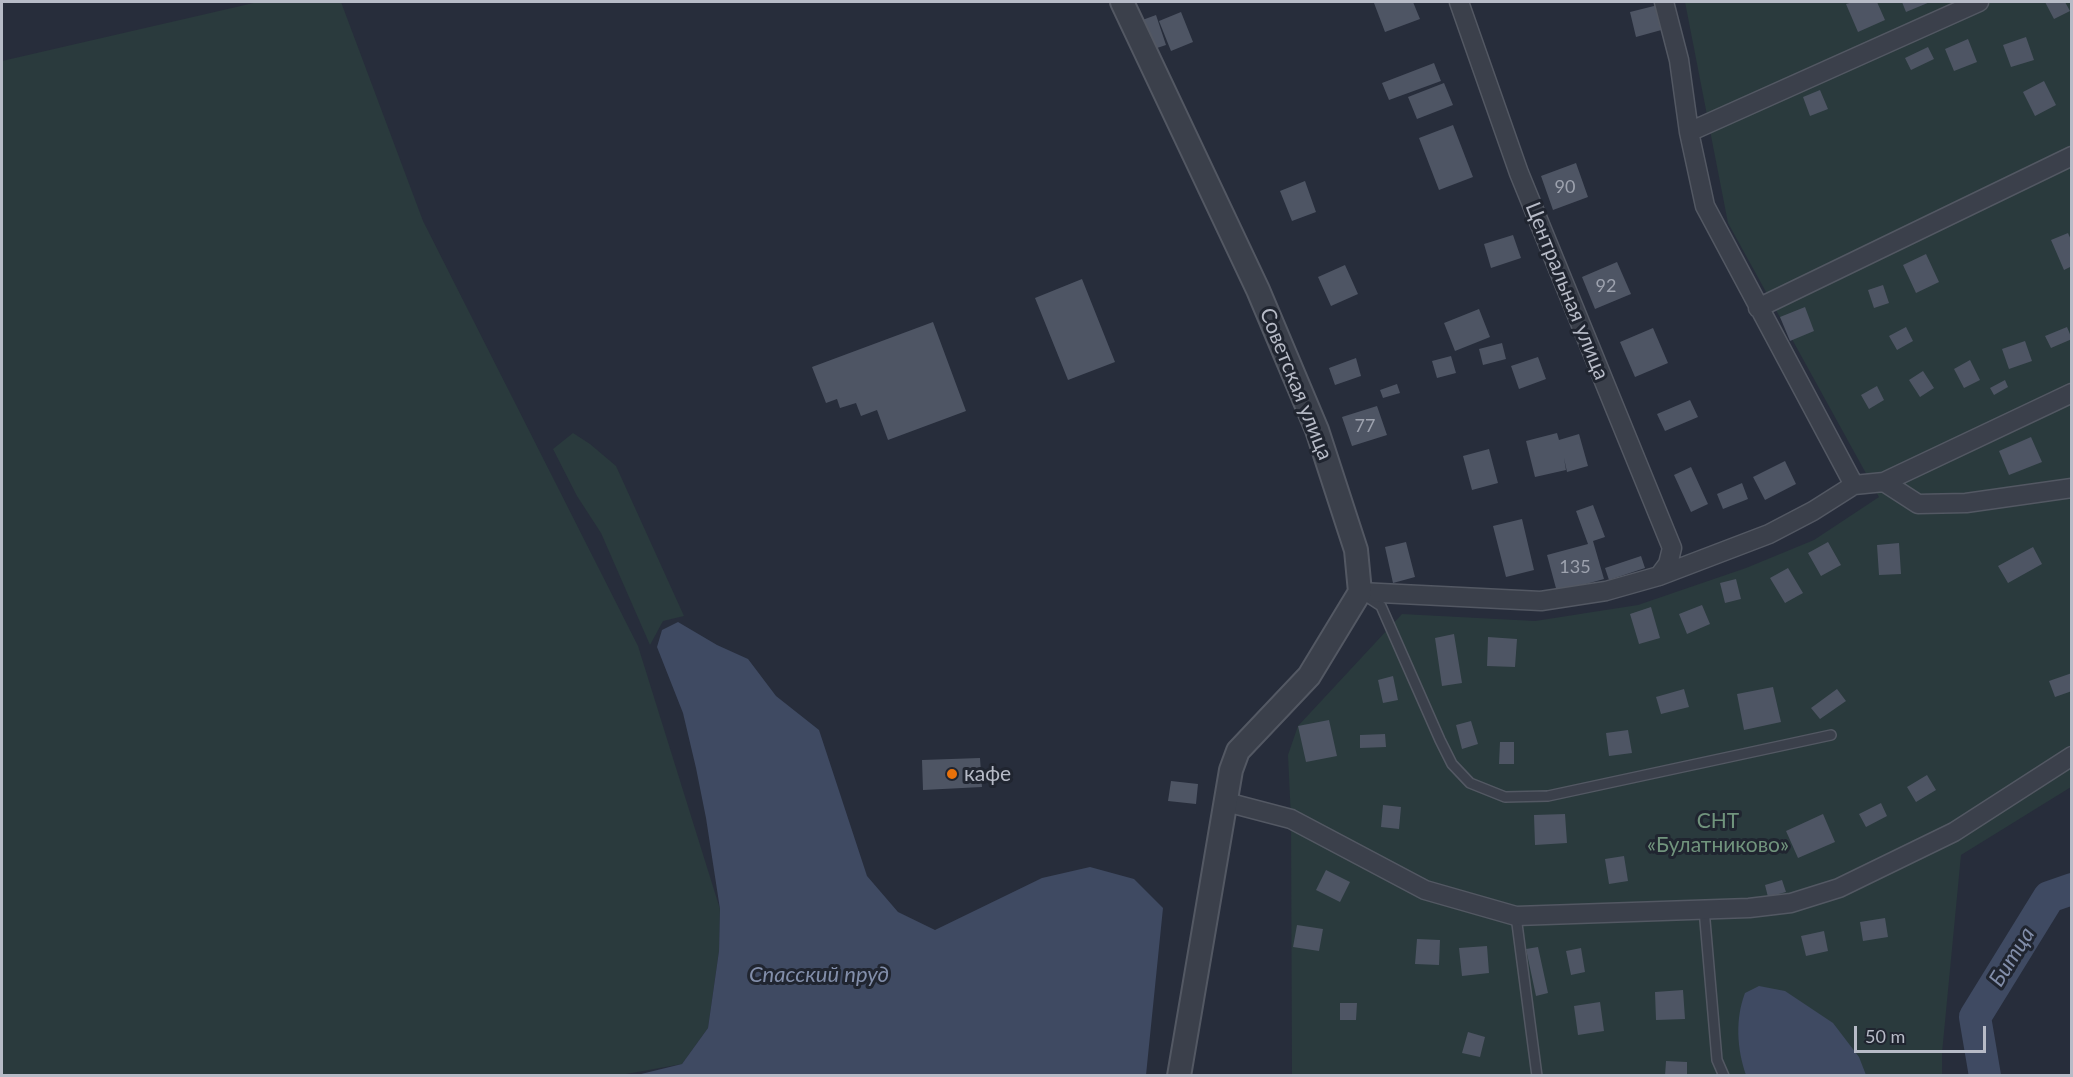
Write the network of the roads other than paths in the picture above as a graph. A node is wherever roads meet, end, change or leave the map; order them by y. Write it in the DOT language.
graph roads {
  1 [pos="1122,2"];
  2 [pos="1459,2"];
  3 [pos="1664,2"];
  4 [pos="1979,2"];
  5 [pos="1689,132"];
  6 [pos="2072,156"];
  7 [pos="1758,308"];
  8 [pos="2072,393"];
  9 [pos="1884,482"];
  10 [pos="1854,485"];
  11 [pos="2072,488"];
  12 [pos="1659,576"];
  13 [pos="1360,592"];
  14 [pos="1831,735"];
  15 [pos="2072,756"];
  16 [pos="1226,802"];
  17 [pos="1704,909"];
  18 [pos="1516,916"];
  19 [pos="1179,1076"];
  20 [pos="1537,1076"];
  21 [pos="1724,1076"];
  1 -- 13 [label="street, Советская улица"];
  2 -- 12 [label="street, Центральная улица"];
  3 -- 5 [label="street"];
  4 -- 5 [label="street"];
  5 -- 7 [label="street"];
  6 -- 7 [label="street"];
  7 -- 10 [label="street"];
  8 -- 9 [label="street"];
  9 -- 10 [label="street"];
  9 -- 11 [label="street"];
  10 -- 12 [label="street"];
  12 -- 13 [label="street"];
  13 -- 14 [label="lane"];
  13 -- 16 [label="street"];
  15 -- 17 [label="street"];
  16 -- 18 [label="street"];
  16 -- 19 [label="street"];
  17 -- 18 [label="street"];
  17 -- 21 [label="lane"];
  18 -- 20 [label="lane"];
}
